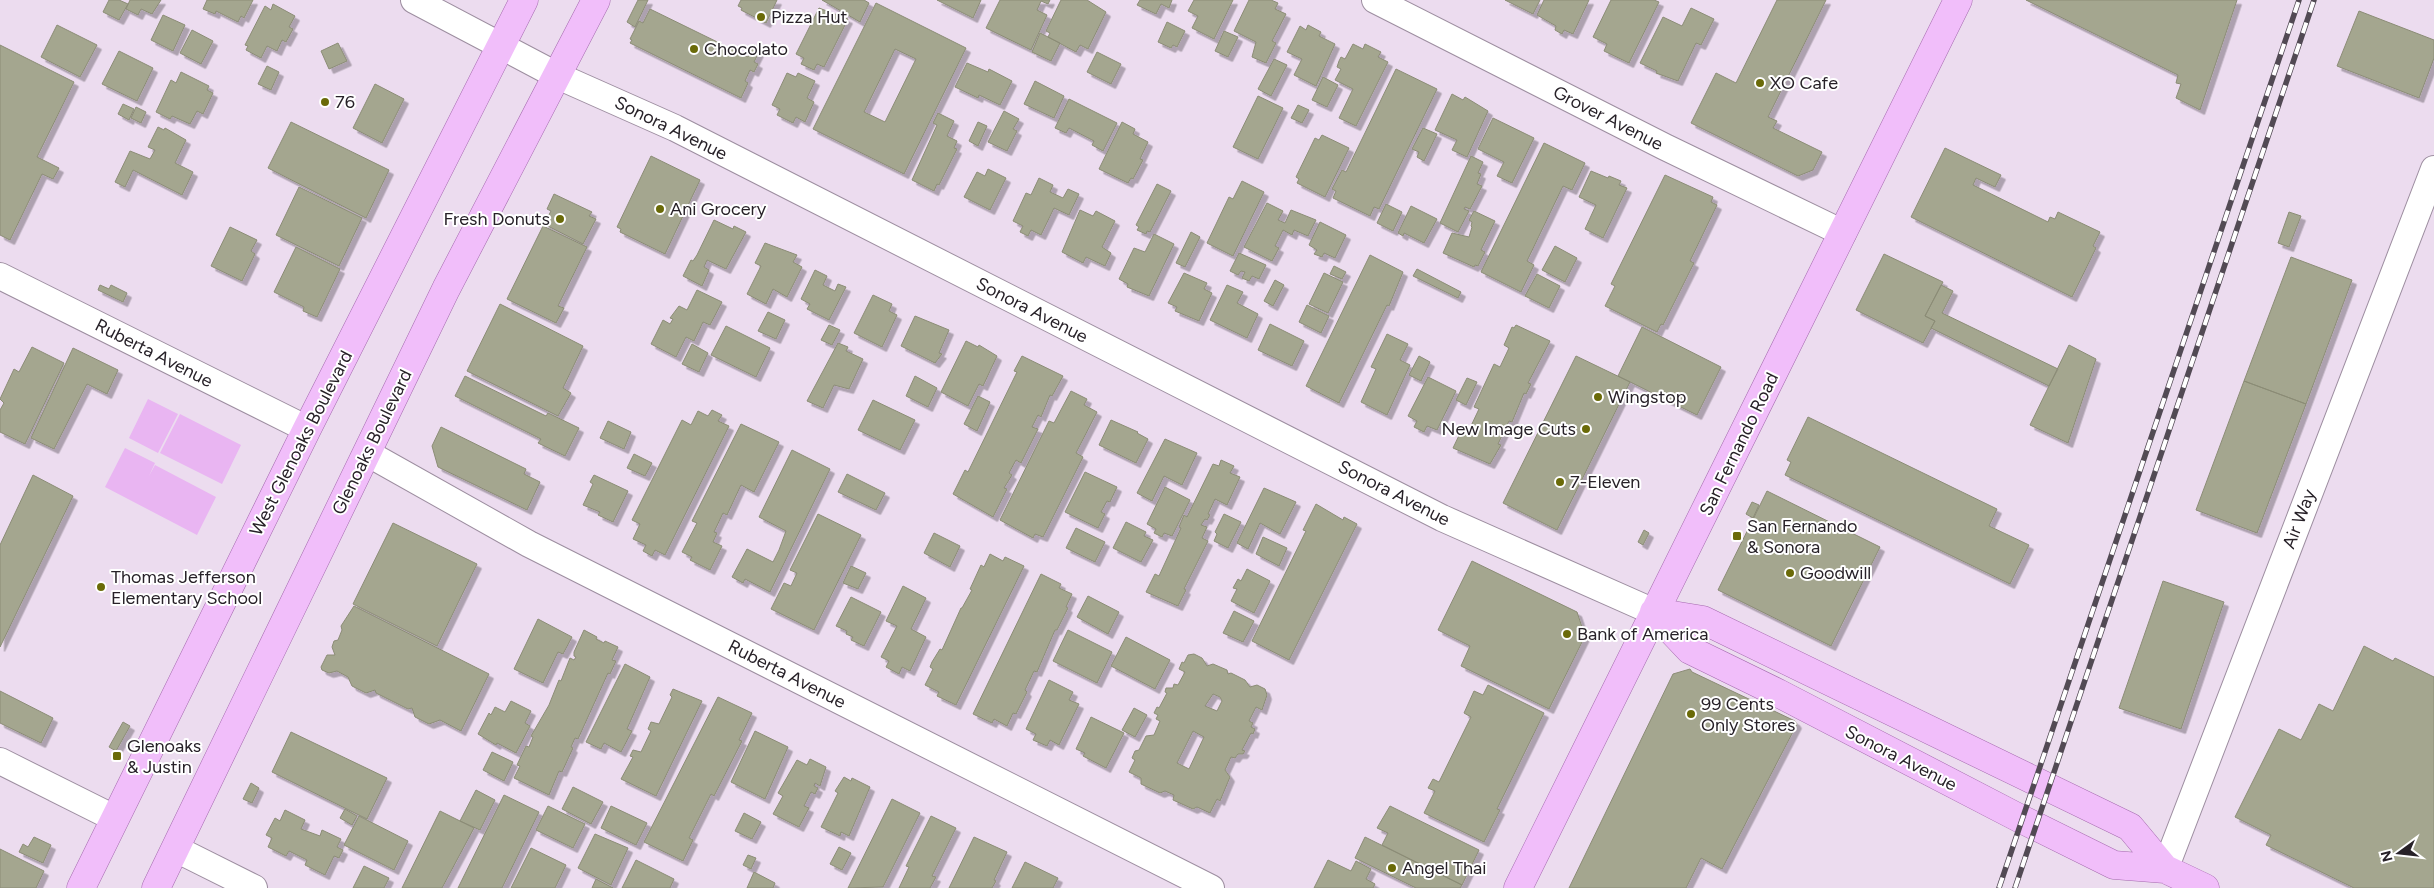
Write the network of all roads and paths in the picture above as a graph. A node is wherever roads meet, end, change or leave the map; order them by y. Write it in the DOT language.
graph roads {
  1 [pos="414,0"];
  2 [pos="524,0"];
  3 [pos="596,0"];
  4 [pos="1375,0"];
  5 [pos="1958,0"];
  6 [pos="501,47"];
  7 [pos="558,76"];
  8 [pos="2434,169"];
  9 [pos="1843,233"];
  10 [pos="0,276"];
  11 [pos="307,429"];
  12 [pos="367,453"];
  13 [pos="1654,612"];
  14 [pos="1778,693"];
  15 [pos="1970,751"];
  16 [pos="0,761"];
  17 [pos="114,818"];
  18 [pos="176,848"];
  19 [pos="2165,869"];
  20 [pos="81,888"];
  21 [pos="156,888"];
  22 [pos="254,888"];
  23 [pos="1211,888"];
  24 [pos="1518,888"];
  25 [pos="2205,888"];
  1 -- 6 [label="street, Sonora Avenue"];
  2 -- 6 [label="main road, West Glenoaks Boulevard"];
  3 -- 7 [label="main road, Glenoaks Boulevard"];
  4 -- 9 [label="street, Grover Avenue"];
  5 -- 9 [label="main road, San Fernando Road"];
  6 -- 7 [label="street, Sonora Avenue"];
  6 -- 11 [label="main road, West Glenoaks Boulevard"];
  7 -- 12 [label="main road, Glenoaks Boulevard"];
  7 -- 13 [label="street, Sonora Avenue"];
  8 -- 19 [label="street, Air Way"];
  9 -- 13 [label="main road, San Fernando Road"];
  10 -- 11 [label="street, Ruberta Avenue"];
  11 -- 17 [label="main road, West Glenoaks Boulevard"];
  12 -- 18 [label="main road, Glenoaks Boulevard"];
  12 -- 23 [label="street, Ruberta Avenue"];
  13 -- 14 [label="main road, Sonora Avenue"];
  13 -- 15 [label="main road, Sonora Avenue"];
  13 -- 24 [label="main road, San Fernando Road"];
  14 -- 15 [label="main road"];
  14 -- 19 [label="main road, Sonora Avenue"];
  15 -- 19 [label="main road, Sonora Avenue"];
  16 -- 17 [label="street"];
  17 -- 20 [label="main road, West Glenoaks Boulevard"];
  18 -- 21 [label="main road, Glenoaks Boulevard"];
  18 -- 22 [label="street"];
  19 -- 25 [label="main road, Sonora Avenue"];
}
